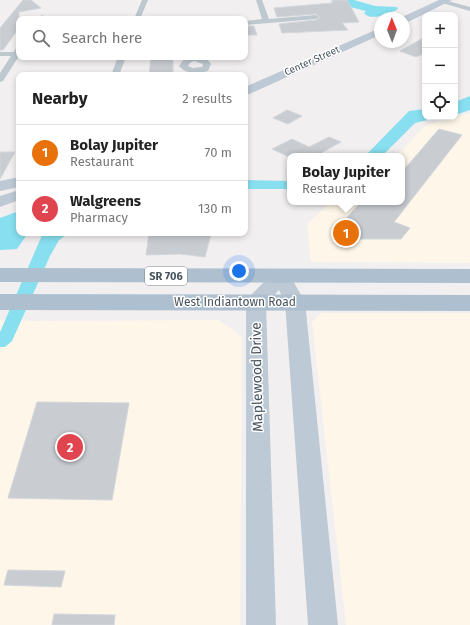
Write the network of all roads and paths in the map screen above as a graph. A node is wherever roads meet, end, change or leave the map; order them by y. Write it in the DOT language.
graph roads {
  1 [pos="145,0"];
  2 [pos="259,0"];
  3 [pos="446,1"];
  4 [pos="470,9"];
  5 [pos="138,16"];
  6 [pos="316,17"];
  7 [pos="410,17"];
  8 [pos="267,22"];
  9 [pos="248,24"];
  10 [pos="374,34"];
  11 [pos="16,52"];
  12 [pos="0,54"];
  13 [pos="16,55"];
  14 [pos="121,60"];
  15 [pos="116,72"];
  16 [pos="0,79"];
  17 [pos="248,91"];
  18 [pos="16,183"];
  19 [pos="16,184"];
  20 [pos="0,186"];
  21 [pos="0,190"];
  22 [pos="16,196"];
  23 [pos="0,202"];
  24 [pos="5,275"];
  25 [pos="280,276"];
  26 [pos="470,276"];
  27 [pos="2,302"];
  28 [pos="256,302"];
  29 [pos="295,302"];
  30 [pos="470,303"];
  31 [pos="261,625"];
  32 [pos="323,625"];
  1 -- 5 [label="street"];
  2 -- 8 [label="street"];
  3 -- 4 [label="street"];
  3 -- 7 [label="street"];
  6 -- 8 [label="street"];
  8 -- 9 [label="street"];
  10 -- 17 [label="street, Center Street"];
  11 -- 12 [label="street"];
  13 -- 16 [label="street"];
  14 -- 15 [label="street"];
  18 -- 20 [label="street"];
  19 -- 21 [label="street"];
  22 -- 23 [label="street"];
  24 -- 25 [label="main road, SR 706"];
  25 -- 26 [label="main road, SR 706"];
  25 -- 28 [label="street"];
  25 -- 29 [label="street"];
  27 -- 28 [label="main road, West Indiantown Road / SR 706"];
  28 -- 29 [label="main road, West Indiantown Road / SR 706"];
  28 -- 31 [label="street, Maplewood Drive"];
  29 -- 30 [label="main road, West Indiantown Road / SR 706"];
  29 -- 32 [label="street"];
}
